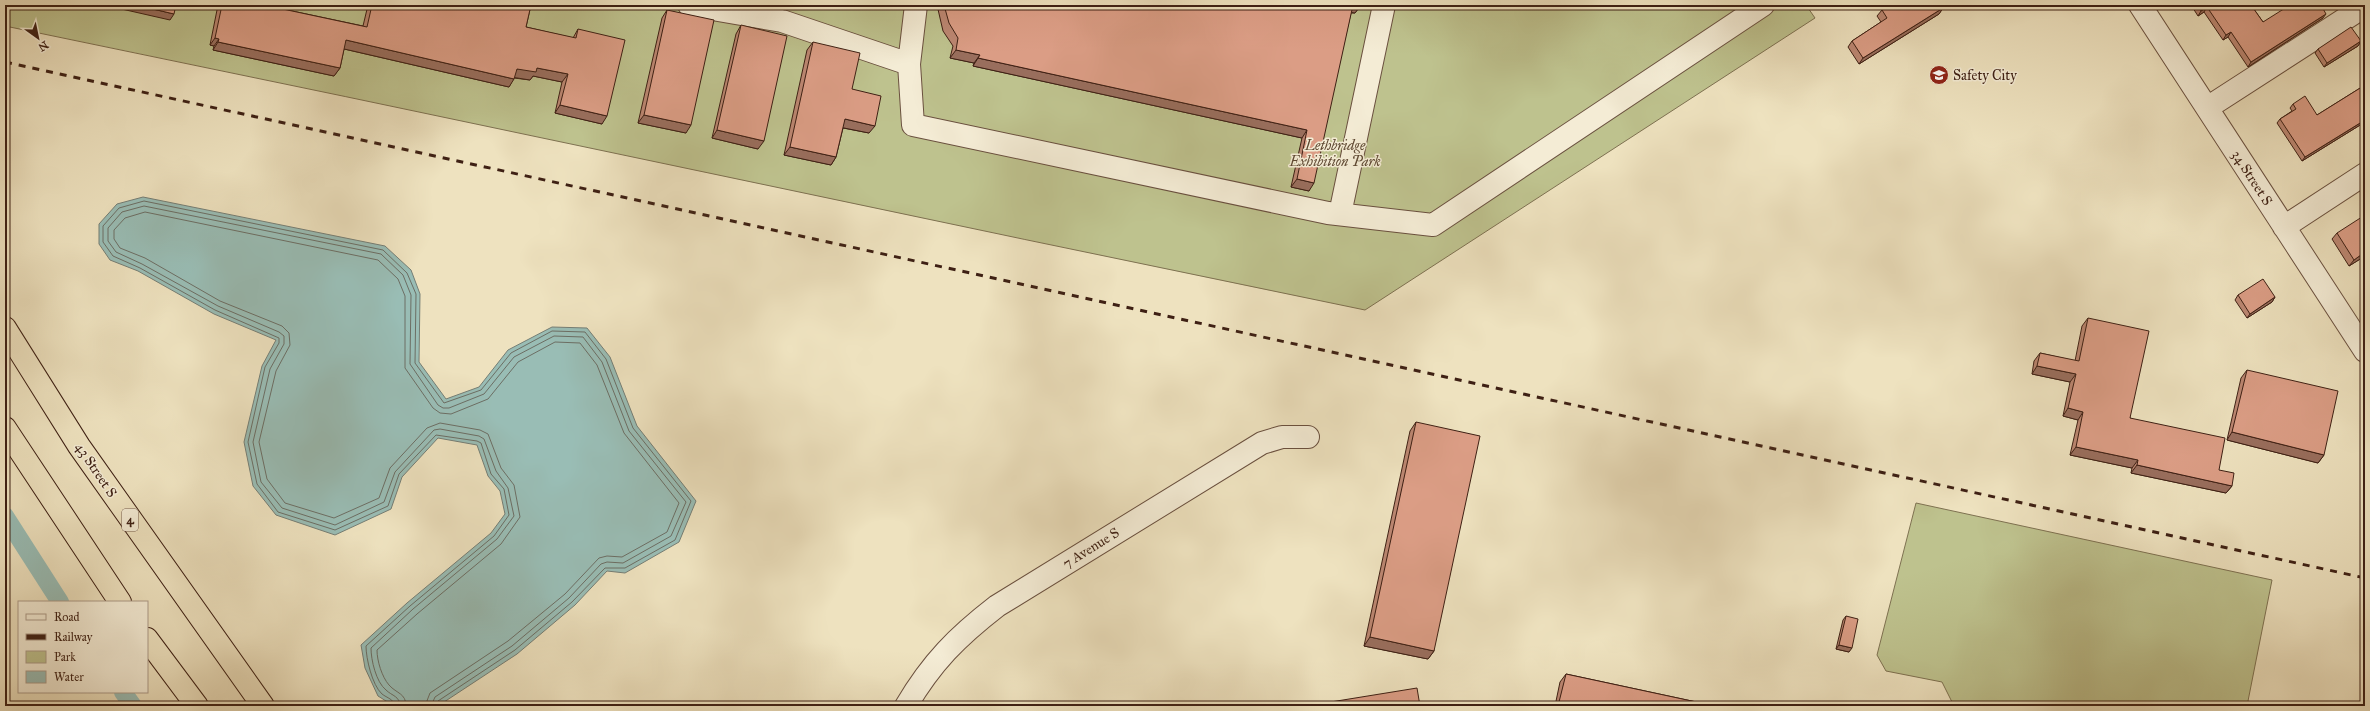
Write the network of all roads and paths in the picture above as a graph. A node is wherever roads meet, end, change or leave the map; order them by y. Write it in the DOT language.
graph roads {
  1 [pos="689,5"];
  2 [pos="916,5"];
  3 [pos="1384,5"];
  4 [pos="1763,5"];
  5 [pos="2140,5"];
  6 [pos="2365,6"];
  7 [pos="909,64"];
  8 [pos="2207,108"];
  9 [pos="2365,174"];
  10 [pos="1340,214"];
  11 [pos="2284,227"];
  12 [pos="5,328"];
  13 [pos="2361,336"];
  14 [pos="5,428"];
  15 [pos="1308,437"];
  16 [pos="119,601"];
  17 [pos="148,640"];
  18 [pos="197,706"];
  19 [pos="263,706"];
  20 [pos="906,706"];
  1 -- 7 [label="street"];
  2 -- 7 [label="street"];
  3 -- 10 [label="street"];
  4 -- 10 [label="street"];
  5 -- 8 [label="street, 34 Street S"];
  6 -- 8 [label="street"];
  7 -- 10 [label="street"];
  8 -- 11 [label="street, 34 Street S"];
  9 -- 11 [label="street"];
  11 -- 13 [label="street, 34 Street S"];
  12 -- 19 [label="highway, 43 Street S / 4"];
  14 -- 16 [label="highway"];
  15 -- 20 [label="street, 7 Avenue S"];
  17 -- 18 [label="highway"];
}
